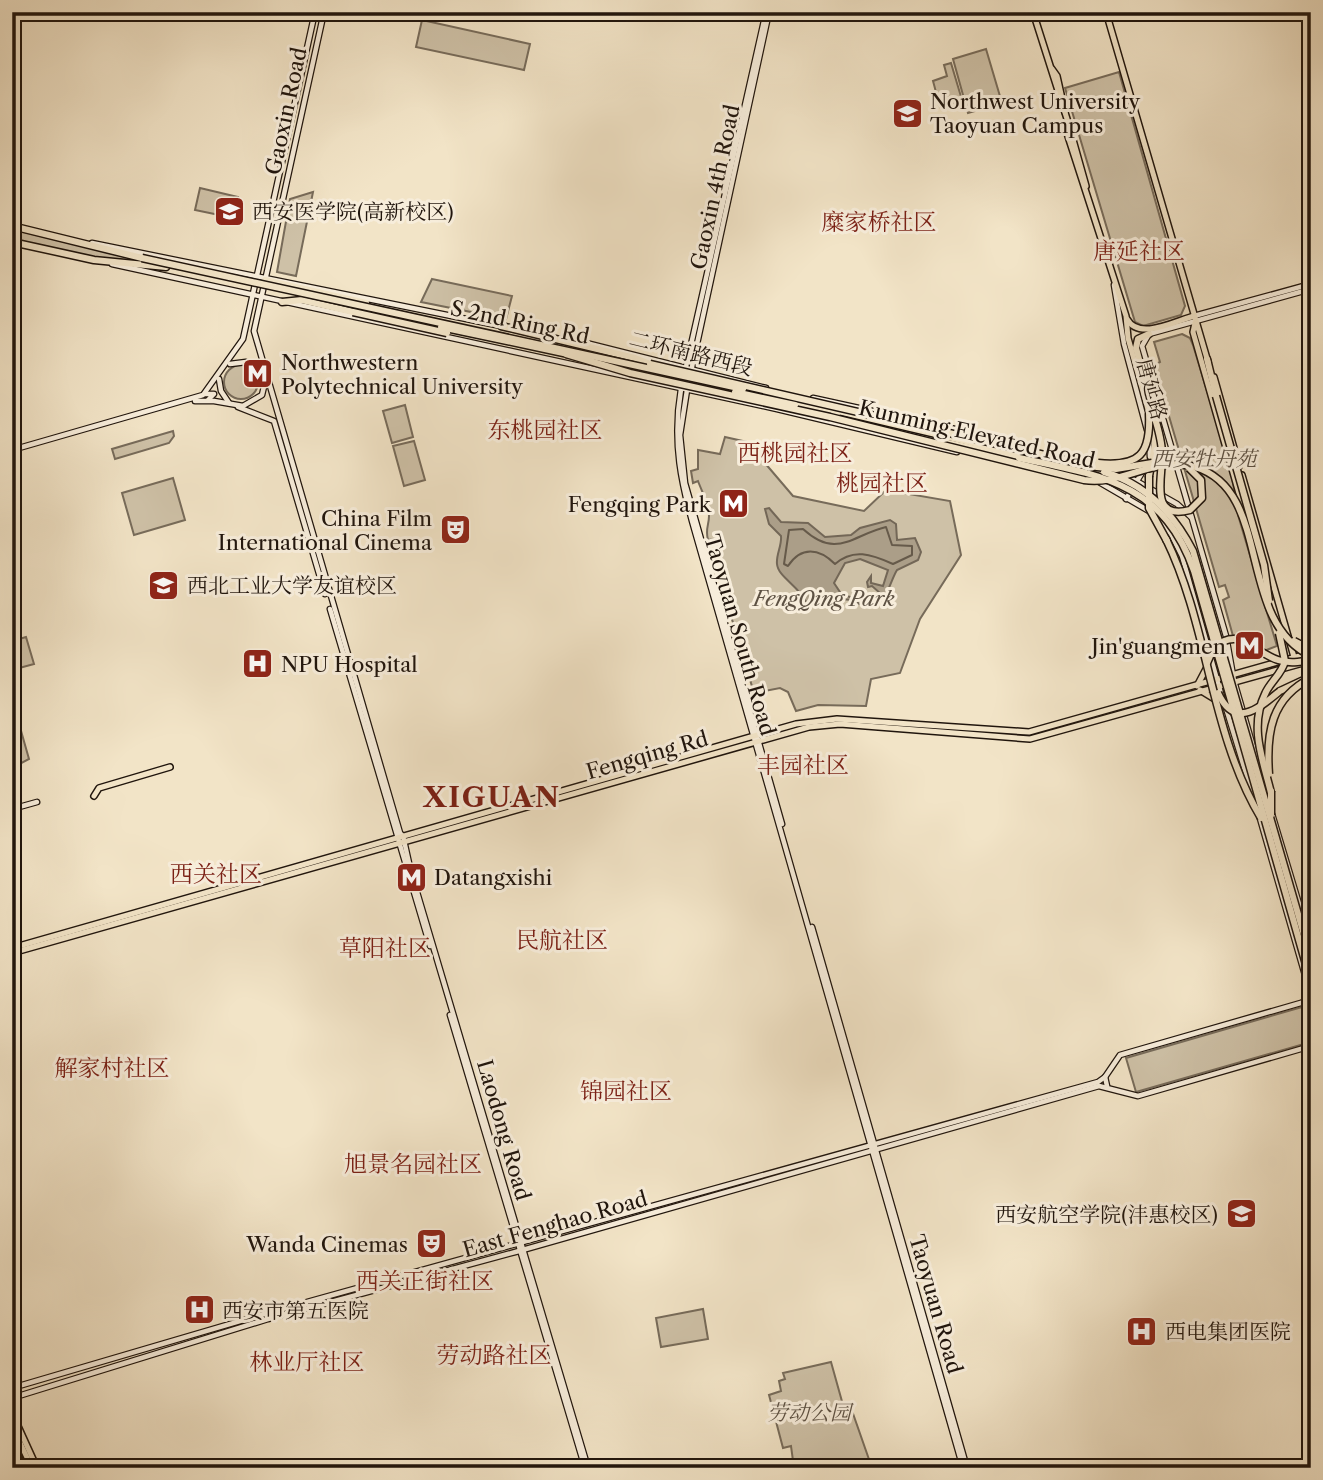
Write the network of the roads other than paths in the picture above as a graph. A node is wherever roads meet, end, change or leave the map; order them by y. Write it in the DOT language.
graph roads {
  1 [pos="315,12"];
  2 [pos="324,12"];
  3 [pos="768,12"];
  4 [pos="1035,12"];
  5 [pos="1105,12"];
  6 [pos="12,226"];
  7 [pos="12,242"];
  8 [pos="87,242"];
  9 [pos="94,260"];
  10 [pos="257,277"];
  11 [pos="265,279"];
  12 [pos="1114,284"];
  13 [pos="1311,287"];
  14 [pos="253,297"];
  15 [pos="261,298"];
  16 [pos="282,302"];
  17 [pos="1126,316"];
  18 [pos="1194,320"];
  19 [pos="501,326"];
  20 [pos="466,330"];
  21 [pos="1149,334"];
  22 [pos="566,352"];
  23 [pos="1207,359"];
  24 [pos="650,364"];
  25 [pos="226,366"];
  26 [pos="690,368"];
  27 [pos="264,372"];
  28 [pos="220,375"];
  29 [pos="266,379"];
  30 [pos="684,389"];
  31 [pos="205,398"];
  32 [pos="230,404"];
  33 [pos="238,407"];
  34 [pos="1155,413"];
  35 [pos="271,417"];
  36 [pos="280,420"];
  37 [pos="1013,448"];
  38 [pos="12,451"];
  39 [pos="1020,456"];
  40 [pos="1171,464"];
  41 [pos="1137,481"];
  42 [pos="1127,498"];
  43 [pos="1191,517"];
  44 [pos="1247,518"];
  45 [pos="1166,539"];
  46 [pos="1269,601"];
  47 [pos="1311,656"];
  48 [pos="1211,657"];
  49 [pos="1294,657"];
  50 [pos="1208,674"];
  51 [pos="1234,678"];
  52 [pos="1311,678"];
  53 [pos="1218,682"];
  54 [pos="1198,688"];
  55 [pos="1225,706"];
  56 [pos="755,738"];
  57 [pos="170,768"];
  58 [pos="1271,793"];
  59 [pos="94,796"];
  60 [pos="37,802"];
  61 [pos="12,809"];
  62 [pos="1272,821"];
  63 [pos="1269,835"];
  64 [pos="401,840"];
  65 [pos="1311,944"];
  66 [pos="12,951"];
  67 [pos="1311,959"];
  68 [pos="1311,982"];
  69 [pos="1311,998"];
  70 [pos="1304,1001"];
  71 [pos="1311,1018"];
  72 [pos="1311,1046"];
  73 [pos="1105,1077"];
  74 [pos="1107,1086"];
  75 [pos="874,1148"];
  76 [pos="520,1247"];
  77 [pos="12,1388"];
  78 [pos="12,1398"];
  79 [pos="12,1413"];
  80 [pos="12,1426"];
  81 [pos="12,1433"];
  82 [pos="12,1443"];
  83 [pos="30,1468"];
  84 [pos="586,1468"];
  85 [pos="965,1468"];
  1 -- 10 [label="main road, Gaoxin Road"];
  2 -- 11 [label="main road, Gaoxin Road"];
  3 -- 26 [label="main road, Gaoxin 4th Road"];
  4 -- 12 [label="main road"];
  5 -- 18 [label="main road"];
  6 -- 8 [label="highway, S 2nd Ring Rd"];
  7 -- 9 [label="highway, S 2nd Ring Rd"];
  8 -- 10 [label="main road, 二环南路西段"];
  8 -- 20 [label="highway, S 2nd Ring Rd, bridge"];
  9 -- 14 [label="main road, 二环南路西段"];
  9 -- 20 [label="highway, S 2nd Ring Rd, bridge"];
  10 -- 11 [label="main road, 二环南路西段"];
  10 -- 14 [label="main road, Gaoxin Road"];
  11 -- 15 [label="main road, Gaoxin Road"];
  11 -- 19 [label="main road, 二环南路西段"];
  11 -- 20 [label="highway, bridge"];
  12 -- 17 [label="main road"];
  12 -- 41 [label="main road, 唐延路"];
  13 -- 18 [label="main road"];
  14 -- 15 [label="main road, 二环南路西段"];
  14 -- 25 [label="main road, Gaoxin Road"];
  15 -- 16 [label="main road, 二环南路西段"];
  15 -- 27 [label="main road, Gaoxin Road"];
  16 -- 20 [label="highway, bridge"];
  16 -- 30 [label="main road, 二环南路西段"];
  17 -- 18 [label="main road"];
  17 -- 34 [label="main road"];
  18 -- 21 [label="main road"];
  18 -- 23 [label="main road"];
  18 -- 44 [label="main road"];
  19 -- 24 [label="highway"];
  19 -- 26 [label="main road, 二环南路西段"];
  20 -- 22 [label="highway, S 2nd Ring Rd, bridge"];
  21 -- 34 [label="highway"];
  22 -- 24 [label="highway, bridge"];
  22 -- 39 [label="highway, S 2nd Ring Rd, bridge"];
  22 -- 40 [label="highway, Kunming Elevated Road, bridge"];
  23 -- 46 [label="highway, bridge"];
  23 -- 49 [label="main road"];
  24 -- 37 [label="highway, Kunming Elevated Road, bridge"];
  25 -- 27 [label="main road"];
  25 -- 28 [label="main road"];
  26 -- 30 [label="main road, Taoyuan South Road"];
  26 -- 41 [label="main road, 二环南路西段"];
  27 -- 29 [label="main road"];
  28 -- 31 [label="main road"];
  28 -- 32 [label="main road"];
  29 -- 33 [label="main road"];
  29 -- 36 [label="main road"];
  30 -- 42 [label="main road, 二环南路西段"];
  30 -- 56 [label="main road, Taoyuan South Road"];
  31 -- 32 [label="main road"];
  31 -- 38 [label="main road"];
  32 -- 33 [label="main road"];
  33 -- 35 [label="main road"];
  34 -- 37 [label="highway, bridge"];
  34 -- 40 [label="highway, bridge"];
  34 -- 43 [label="main road"];
  34 -- 45 [label="highway, bridge"];
  35 -- 36 [label="main road"];
  35 -- 64 [label="main road"];
  36 -- 64 [label="main road"];
  37 -- 46 [label="highway, Kunming Elevated Road, bridge"];
  39 -- 62 [label="highway, bridge"];
  39 -- 63 [label="highway, bridge"];
  40 -- 47 [label="highway, Kunming Elevated Road, bridge"];
  41 -- 42 [label="main road, 唐延路"];
  41 -- 43 [label="main road, 二环南路西段"];
  42 -- 48 [label="main road, 二环南路西段"];
  43 -- 51 [label="main road"];
  44 -- 58 [label="highway, bridge"];
  45 -- 50 [label="highway, bridge"];
  45 -- 52 [label="highway, bridge"];
  46 -- 47 [label="highway, Kunming Elevated Road, bridge"];
  47 -- 49 [label="main road"];
  47 -- 50 [label="highway, bridge"];
  47 -- 51 [label="main road"];
  48 -- 53 [label="main road, 二环南路西段"];
  48 -- 54 [label="main road"];
  49 -- 51 [label="main road"];
  50 -- 63 [label="highway, bridge"];
  51 -- 53 [label="main road, Fengqing Rd"];
  51 -- 65 [label="main road"];
  52 -- 58 [label="highway, bridge"];
  53 -- 54 [label="main road, Fengqing Rd"];
  53 -- 55 [label="main road, 二环南路西段"];
  54 -- 55 [label="main road"];
  54 -- 56 [label="main road, Fengqing Rd"];
  55 -- 69 [label="main road, 二环南路西段"];
  56 -- 64 [label="main road, Fengqing Rd"];
  56 -- 75 [label="main road, Taoyuan South Road"];
  57 -- 59 [label="main road"];
  58 -- 62 [label="highway, bridge"];
  60 -- 61 [label="main road"];
  62 -- 67 [label="highway, bridge"];
  63 -- 68 [label="highway, bridge"];
  64 -- 66 [label="main road, Fengqing Rd"];
  64 -- 76 [label="main road, Laodong Road"];
  69 -- 70 [label="main road, East Fenghao Road"];
  70 -- 71 [label="main road"];
  70 -- 73 [label="main road, East Fenghao Road"];
  72 -- 74 [label="main road"];
  73 -- 74 [label="main road"];
  73 -- 75 [label="main road, East Fenghao Road"];
  74 -- 75 [label="main road, East Fenghao Road"];
  75 -- 76 [label="main road, East Fenghao Road"];
  75 -- 85 [label="main road, Taoyuan Road"];
  76 -- 77 [label="main road, East Fenghao Road"];
  76 -- 78 [label="main road, East Fenghao Road"];
  76 -- 84 [label="main road, Laodong Road"];
  79 -- 83 [label="main road"];
  80 -- 83 [label="main road"];
  81 -- 83 [label="main road"];
  82 -- 83 [label="main road"];
}
